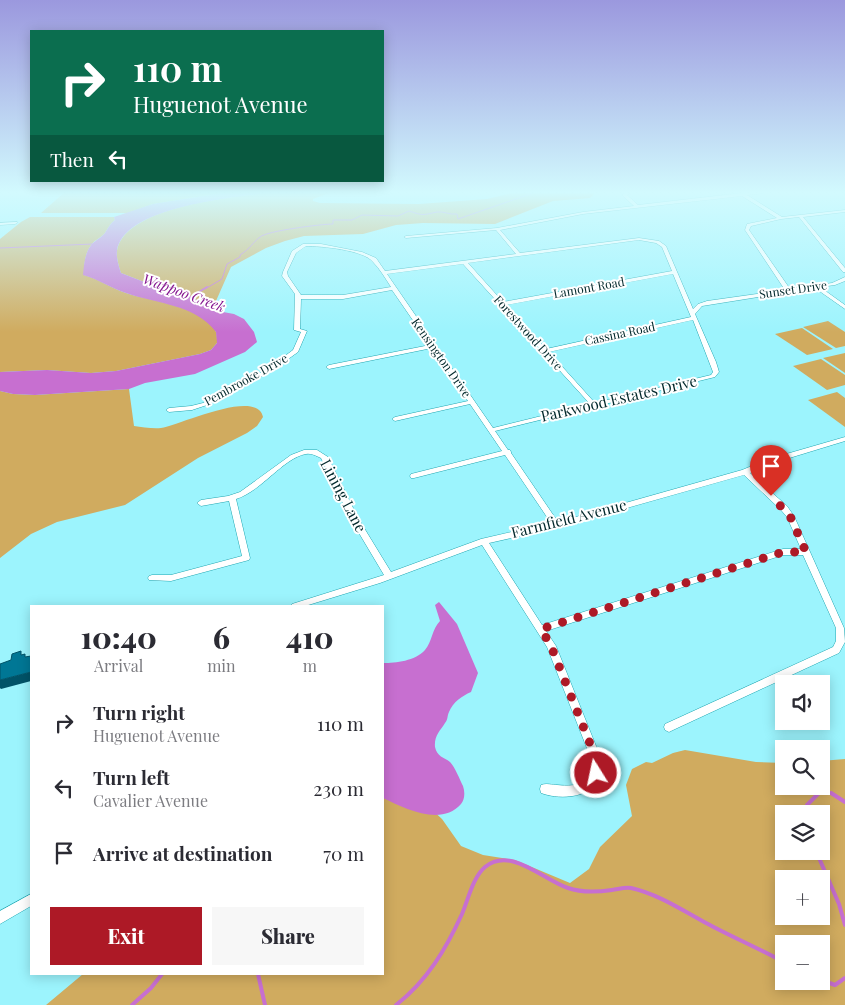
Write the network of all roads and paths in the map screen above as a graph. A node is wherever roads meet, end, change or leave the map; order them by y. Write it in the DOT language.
graph roads {
  1 [pos="505,238"];
  2 [pos="752,238"];
  3 [pos="818,238"];
  4 [pos="520,255"];
  5 [pos="464,262"];
  6 [pos="845,271"];
  7 [pos="676,272"];
  8 [pos="382,273"];
  9 [pos="845,279"];
  10 [pos="816,287"];
  11 [pos="394,288"];
  12 [pos="788,290"];
  13 [pos="298,297"];
  14 [pos="502,304"];
  15 [pos="845,307"];
  16 [pos="694,316"];
  17 [pos="433,346"];
  18 [pos="544,351"];
  19 [pos="329,367"];
  20 [pos="472,402"];
  21 [pos="593,404"];
  22 [pos="169,410"];
  23 [pos="395,419"];
  24 [pos="492,430"];
  25 [pos="845,439"];
  26 [pos="508,452"];
  27 [pos="745,472"];
  28 [pos="414,476"];
  29 [pos="232,498"];
  30 [pos="201,503"];
  31 [pos="556,525"];
  32 [pos="484,541"];
  33 [pos="806,552"];
  34 [pos="389,576"];
  35 [pos="152,578"];
  36 [pos="298,605"];
  37 [pos="541,629"];
  38 [pos="669,727"];
  39 [pos="545,790"];
  40 [pos="30,901"];
  41 [pos="0,918"];
  1 -- 4 [label="street"];
  2 -- 12 [label="street"];
  3 -- 6 [label="street, Sunset Drive"];
  4 -- 5 [label="street"];
  4 -- 7 [label="street"];
  5 -- 8 [label="street"];
  5 -- 14 [label="street, Forestwood Drive"];
  7 -- 14 [label="street, Lamont Road"];
  7 -- 16 [label="street"];
  8 -- 11 [label="street, Kensington Drive"];
  8 -- 13 [label="street, Kensington Drive"];
  9 -- 10 [label="street, Sunset Drive"];
  10 -- 12 [label="street, Sunset Drive"];
  10 -- 15 [label="street"];
  11 -- 13 [label="street"];
  11 -- 17 [label="street, Kensington Drive"];
  12 -- 16 [label="street, Sunset Drive"];
  13 -- 22 [label="street, Pembrooke Drive"];
  14 -- 18 [label="street, Forestwood Drive"];
  16 -- 18 [label="street, Cassina Road"];
  16 -- 21 [label="street, Parkwood Estates Drive"];
  17 -- 19 [label="street"];
  17 -- 20 [label="street, Kensington Drive"];
  18 -- 21 [label="street, Forestwood Drive"];
  20 -- 23 [label="street"];
  20 -- 24 [label="street, Kensington Drive"];
  21 -- 24 [label="street, Parkwood Estates Drive"];
  24 -- 26 [label="street, Kensington Drive"];
  25 -- 27 [label="street, Farmfield Avenue"];
  26 -- 28 [label="street"];
  26 -- 31 [label="street, Kensington Drive"];
  27 -- 31 [label="street, Farmfield Avenue"];
  27 -- 33 [label="street"];
  29 -- 30 [label="street, Lining Lane"];
  29 -- 34 [label="street, Lining Lane"];
  29 -- 35 [label="street"];
  31 -- 32 [label="street, Farmfield Avenue"];
  32 -- 34 [label="street, Farmfield Avenue"];
  32 -- 37 [label="street"];
  33 -- 37 [label="street"];
  33 -- 38 [label="street"];
  34 -- 36 [label="street, Farmfield Avenue"];
  37 -- 39 [label="street"];
  40 -- 41 [label="street"];
}
